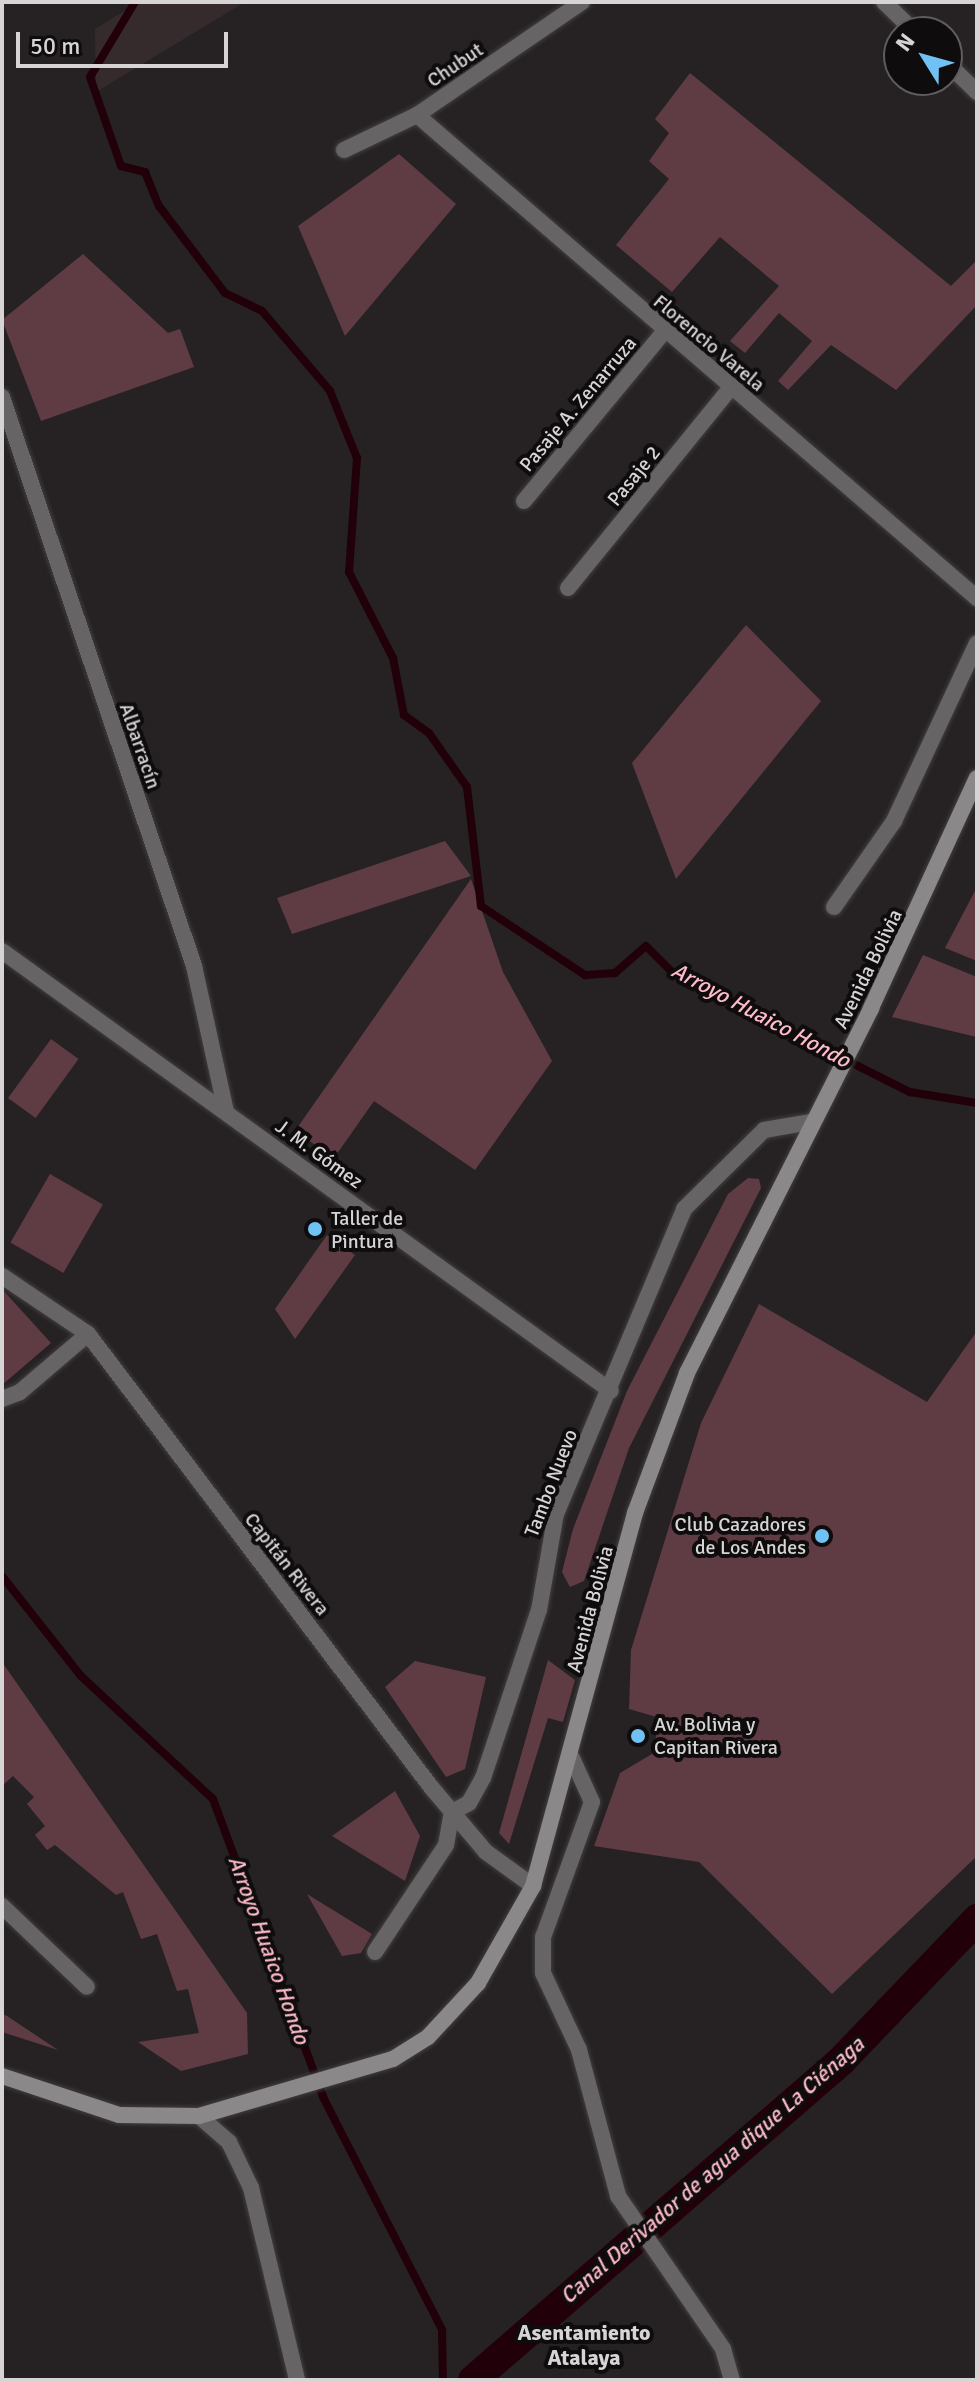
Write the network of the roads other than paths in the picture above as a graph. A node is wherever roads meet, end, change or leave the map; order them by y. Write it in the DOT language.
graph roads {
  1 [pos="582,2"];
  2 [pos="884,2"];
  3 [pos="898,16"];
  4 [pos="417,115"];
  5 [pos="344,150"];
  6 [pos="664,332"];
  7 [pos="730,389"];
  8 [pos="2,397"];
  9 [pos="9,450"];
  10 [pos="524,501"];
  11 [pos="568,588"];
  12 [pos="977,598"];
  13 [pos="977,643"];
  14 [pos="977,778"];
  15 [pos="834,907"];
  16 [pos="2,951"];
  17 [pos="226,1112"];
  18 [pos="811,1122"];
  19 [pos="2,1276"];
  20 [pos="88,1334"];
  21 [pos="611,1391"];
  22 [pos="2,1399"];
  23 [pos="572,1758"];
  24 [pos="452,1812"];
  25 [pos="533,1886"];
  26 [pos="2,1906"];
  27 [pos="375,1952"];
  28 [pos="87,1987"];
  29 [pos="2,2076"];
  30 [pos="199,2116"];
  31 [pos="297,2380"];
  32 [pos="732,2380"];
  1 -- 4 [label="street, Chubut"];
  2 -- 3 [label="street"];
  4 -- 5 [label="street, Chubut"];
  4 -- 6 [label="street, Florencio Varela"];
  6 -- 7 [label="street, Florencio Varela"];
  6 -- 10 [label="street, Pasaje A. Zenarruza"];
  7 -- 11 [label="street, Pasaje 2"];
  7 -- 12 [label="street, Florencio Varela"];
  8 -- 9 [label="street, Albarracín"];
  9 -- 17 [label="street, Albarracín"];
  13 -- 15 [label="street"];
  14 -- 18 [label="street, Avenida Bolivia"];
  16 -- 17 [label="street, J. M. Gómez"];
  17 -- 21 [label="street, J. M. Gómez"];
  18 -- 21 [label="street, Tambo Nuevo"];
  18 -- 23 [label="street, Avenida Bolivia"];
  19 -- 20 [label="street, Capitán Rivera"];
  20 -- 22 [label="street"];
  20 -- 24 [label="street, Capitán Rivera"];
  21 -- 24 [label="street, Tambo Nuevo"];
  23 -- 25 [label="street, Avenida Bolivia"];
  23 -- 32 [label="street"];
  24 -- 25 [label="street, Capitán Rivera"];
  24 -- 27 [label="street"];
  25 -- 30 [label="street, Avenida Bolivia"];
  26 -- 28 [label="street"];
  29 -- 30 [label="street, Avenida Bolivia"];
  30 -- 31 [label="street"];
}
